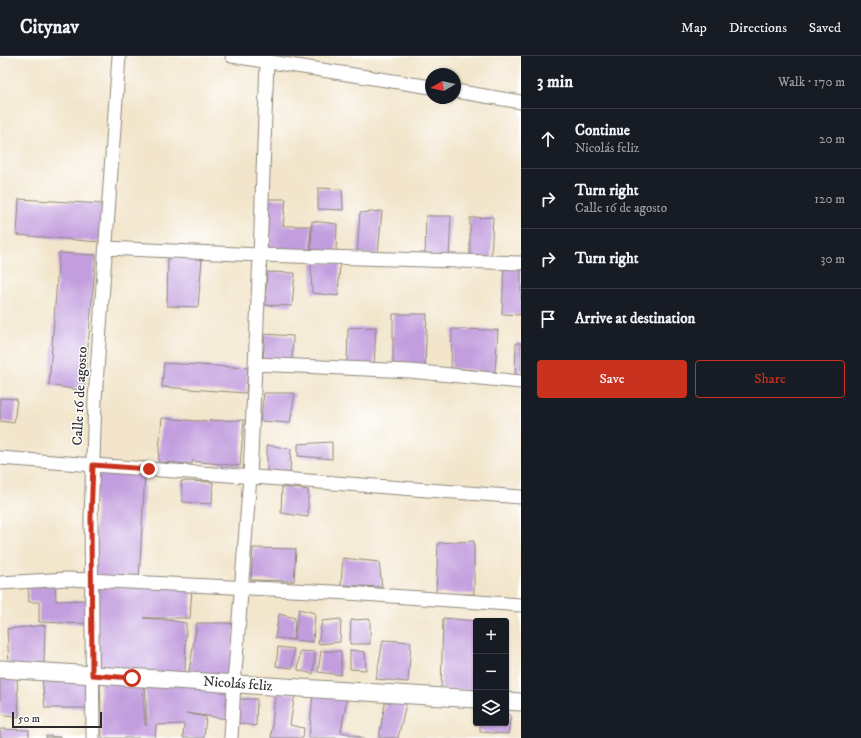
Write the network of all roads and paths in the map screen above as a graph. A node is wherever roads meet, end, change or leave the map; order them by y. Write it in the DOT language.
graph roads {
  1 [pos="119,56"];
  2 [pos="232,56"];
  3 [pos="267,62"];
  4 [pos="425,86"];
  5 [pos="461,92"];
  6 [pos="521,102"];
  7 [pos="106,248"];
  8 [pos="260,254"];
  9 [pos="521,263"];
  10 [pos="255,364"];
  11 [pos="521,382"];
  12 [pos="0,458"];
  13 [pos="93,465"];
  14 [pos="250,477"];
  15 [pos="521,497"];
  16 [pos="92,580"];
  17 [pos="0,583"];
  18 [pos="241,587"];
  19 [pos="521,605"];
  20 [pos="0,670"];
  21 [pos="92,675"];
  22 [pos="234,684"];
  23 [pos="473,699"];
  24 [pos="509,701"];
  25 [pos="521,702"];
  26 [pos="93,738"];
  27 [pos="231,738"];
  1 -- 7 [label="street, Calle 16 de agosto"];
  2 -- 3 [label="street"];
  3 -- 4 [label="street"];
  3 -- 8 [label="street"];
  5 -- 6 [label="street"];
  7 -- 8 [label="street"];
  7 -- 13 [label="street, Calle 16 de agosto"];
  8 -- 9 [label="street"];
  8 -- 10 [label="street"];
  10 -- 11 [label="street"];
  10 -- 14 [label="street"];
  12 -- 13 [label="street"];
  13 -- 14 [label="street"];
  13 -- 16 [label="street, Calle 16 de agosto"];
  14 -- 15 [label="street"];
  14 -- 18 [label="street"];
  16 -- 17 [label="street"];
  16 -- 18 [label="street"];
  16 -- 21 [label="street, Calle 16 de agosto"];
  18 -- 19 [label="street"];
  18 -- 22 [label="street"];
  20 -- 21 [label="main road, Nicolás feliz"];
  21 -- 22 [label="main road, Nicolás feliz"];
  21 -- 26 [label="street, Calle 16 de agosto"];
  22 -- 23 [label="main road, Nicolás feliz"];
  22 -- 27 [label="street"];
  24 -- 25 [label="main road"];
}
